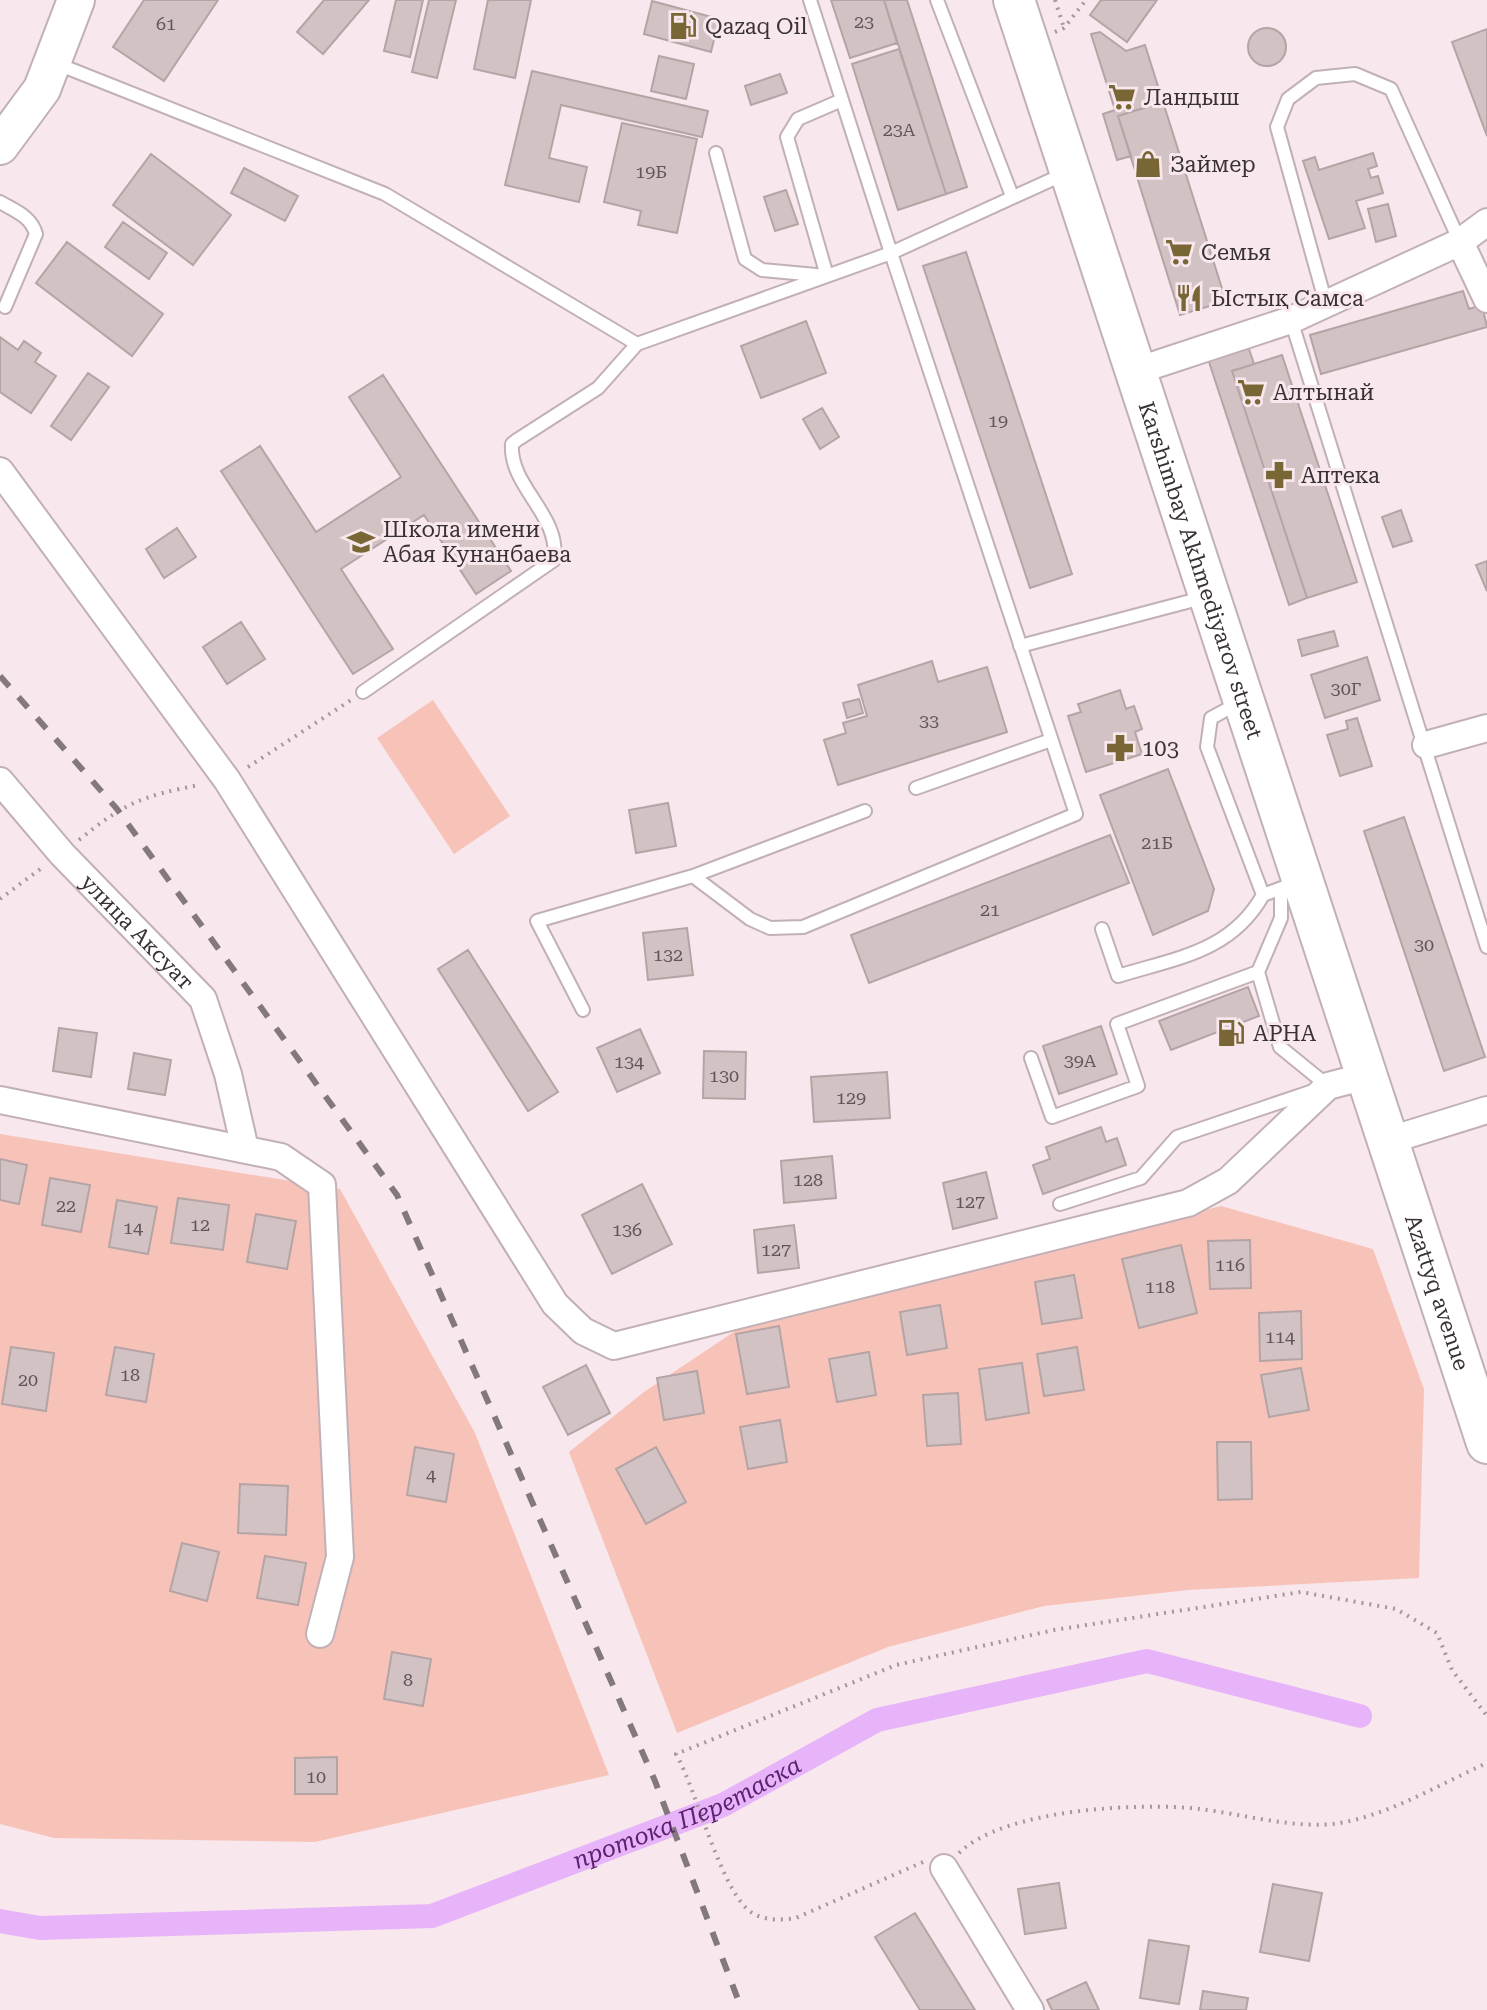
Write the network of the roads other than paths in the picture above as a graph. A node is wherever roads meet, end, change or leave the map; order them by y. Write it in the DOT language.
graph roads {
  1 [pos="76,0"];
  2 [pos="810,0"];
  3 [pos="937,0"];
  4 [pos="1014,0"];
  5 [pos="52,61"];
  6 [pos="842,100"];
  7 [pos="0,146"];
  8 [pos="716,153"];
  9 [pos="1071,172"];
  10 [pos="1012,196"];
  11 [pos="0,202"];
  12 [pos="1487,222"];
  13 [pos="1460,242"];
  14 [pos="891,253"];
  15 [pos="827,276"];
  16 [pos="1487,299"];
  17 [pos="1326,304"];
  18 [pos="5,307"];
  19 [pos="1291,320"];
  20 [pos="637,344"];
  21 [pos="1136,371"];
  22 [pos="0,471"];
  23 [pos="1208,596"];
  24 [pos="1020,646"];
  25 [pos="363,692"];
  26 [pos="1243,700"];
  27 [pos="1487,728"];
  28 [pos="1051,740"];
  29 [pos="1426,745"];
  30 [pos="0,781"];
  31 [pos="916,788"];
  32 [pos="865,811"];
  33 [pos="693,876"];
  34 [pos="1291,885"];
  35 [pos="1263,895"];
  36 [pos="1102,929"];
  37 [pos="1487,947"];
  38 [pos="1258,972"];
  39 [pos="583,1010"];
  40 [pos="1031,1058"];
  41 [pos="1366,1076"];
  42 [pos="1328,1086"];
  43 [pos="0,1100"];
  44 [pos="1487,1110"];
  45 [pos="1387,1141"];
  46 [pos="245,1149"];
  47 [pos="1060,1204"];
  48 [pos="1487,1443"];
  49 [pos="320,1634"];
  50 [pos="944,1868"];
  51 [pos="1030,2010"];
  1 -- 5 [label="street"];
  2 -- 6 [label="lane"];
  3 -- 10 [label="lane"];
  4 -- 9 [label="main road, Karshimbay Akhmediyarov street"];
  5 -- 7 [label="street"];
  5 -- 20 [label="lane"];
  6 -- 14 [label="lane"];
  6 -- 15 [label="lane"];
  8 -- 15 [label="lane"];
  9 -- 10 [label="lane"];
  9 -- 21 [label="main road, Karshimbay Akhmediyarov street"];
  10 -- 14 [label="lane"];
  11 -- 18 [label="lane"];
  12 -- 13 [label="street"];
  13 -- 16 [label="street"];
  13 -- 17 [label="street"];
  13 -- 17 [label="lane"];
  14 -- 15 [label="lane"];
  14 -- 24 [label="lane"];
  15 -- 20 [label="lane"];
  17 -- 19 [label="street"];
  19 -- 21 [label="street"];
  19 -- 29 [label="lane"];
  20 -- 25 [label="lane"];
  21 -- 23 [label="main road, Karshimbay Akhmediyarov street"];
  22 -- 42 [label="street"];
  23 -- 24 [label="lane"];
  23 -- 26 [label="main road, Karshimbay Akhmediyarov street"];
  24 -- 28 [label="lane"];
  26 -- 34 [label="main road, Karshimbay Akhmediyarov street"];
  26 -- 35 [label="lane"];
  27 -- 29 [label="street"];
  28 -- 31 [label="lane"];
  28 -- 33 [label="lane"];
  29 -- 37 [label="lane"];
  30 -- 46 [label="street, улица Аксуат"];
  32 -- 33 [label="lane"];
  33 -- 39 [label="lane"];
  34 -- 35 [label="lane"];
  34 -- 38 [label="lane"];
  34 -- 41 [label="main road, Karshimbay Akhmediyarov street"];
  35 -- 36 [label="lane"];
  38 -- 40 [label="lane"];
  38 -- 42 [label="lane"];
  41 -- 42 [label="street"];
  41 -- 45 [label="main road, Karshimbay Akhmediyarov street"];
  42 -- 47 [label="lane"];
  43 -- 46 [label="street"];
  44 -- 45 [label="street"];
  45 -- 48 [label="main road, Azattyq avenue"];
  46 -- 49 [label="street"];
  50 -- 51 [label="street"];
}
